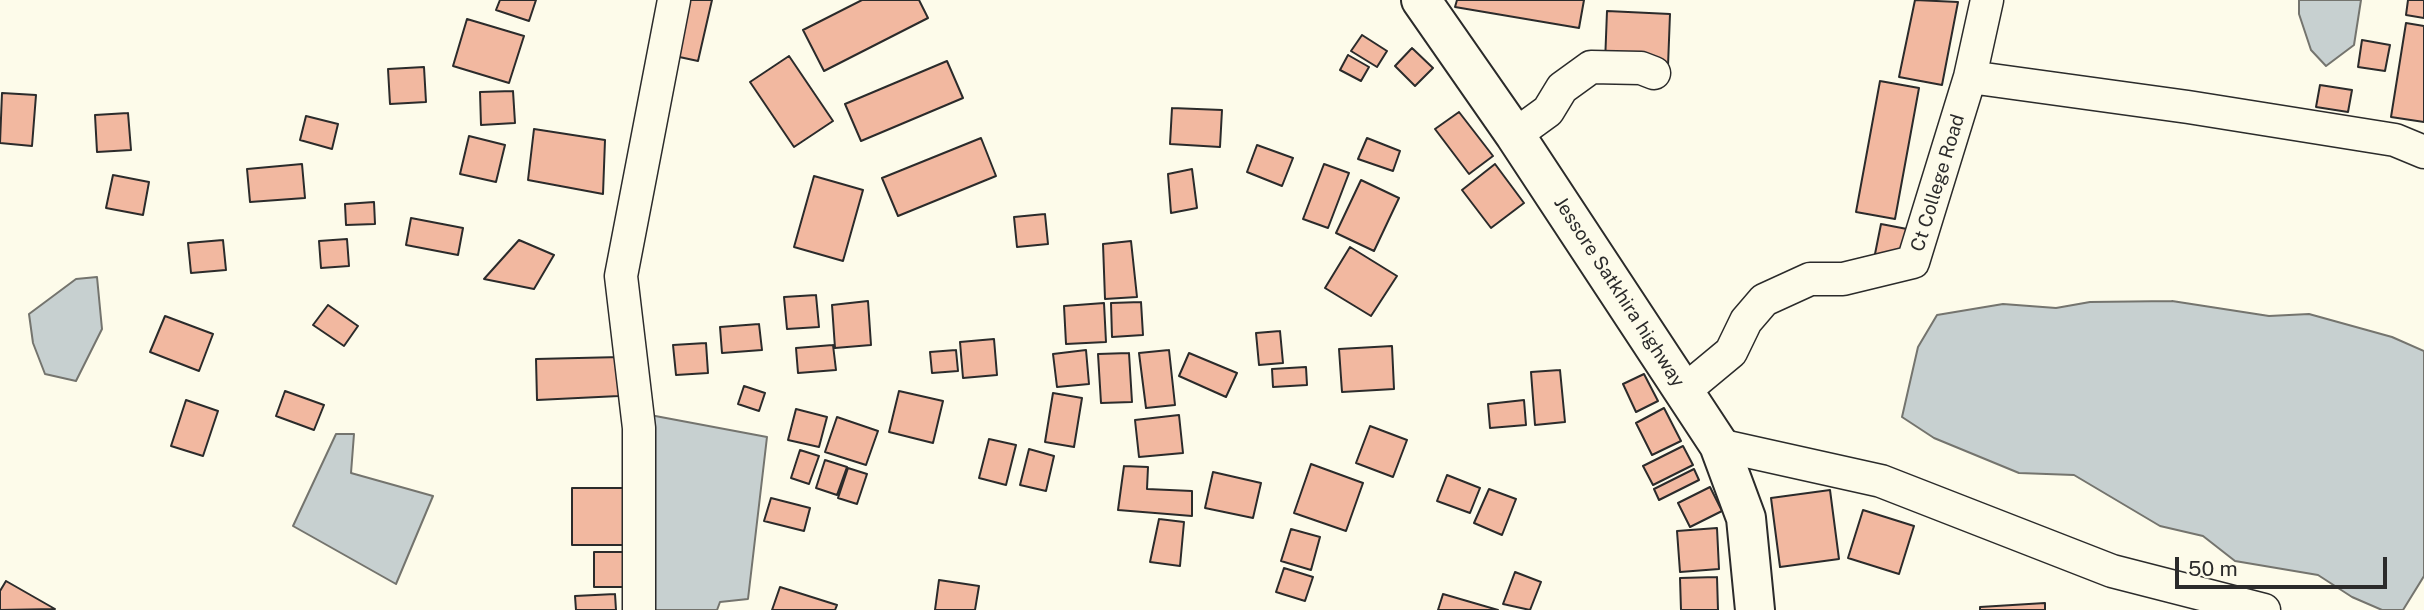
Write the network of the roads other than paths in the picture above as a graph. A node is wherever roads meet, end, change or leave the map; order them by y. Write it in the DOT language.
graph roads {
  1 [pos="674,0"];
  2 [pos="1421,0"];
  3 [pos="1987,0"];
  4 [pos="1654,72"];
  5 [pos="1970,77"];
  6 [pos="1515,135"];
  7 [pos="2424,152"];
  8 [pos="1685,391"];
  9 [pos="1719,445"];
  10 [pos="639,610"];
  11 [pos="1755,610"];
  12 [pos="2264,610"];
  1 -- 10 [label="street"];
  2 -- 6 [label="highway, Jessore Satkhira highway"];
  3 -- 5 [label="street"];
  4 -- 6 [label="street"];
  5 -- 7 [label="street"];
  5 -- 8 [label="street, Ct College Road"];
  6 -- 8 [label="highway, Jessore Satkhira highway"];
  8 -- 9 [label="highway, Jessore Satkhira highway"];
  9 -- 11 [label="highway, Jessore Satkhira highway"];
  9 -- 12 [label="street"];
}
